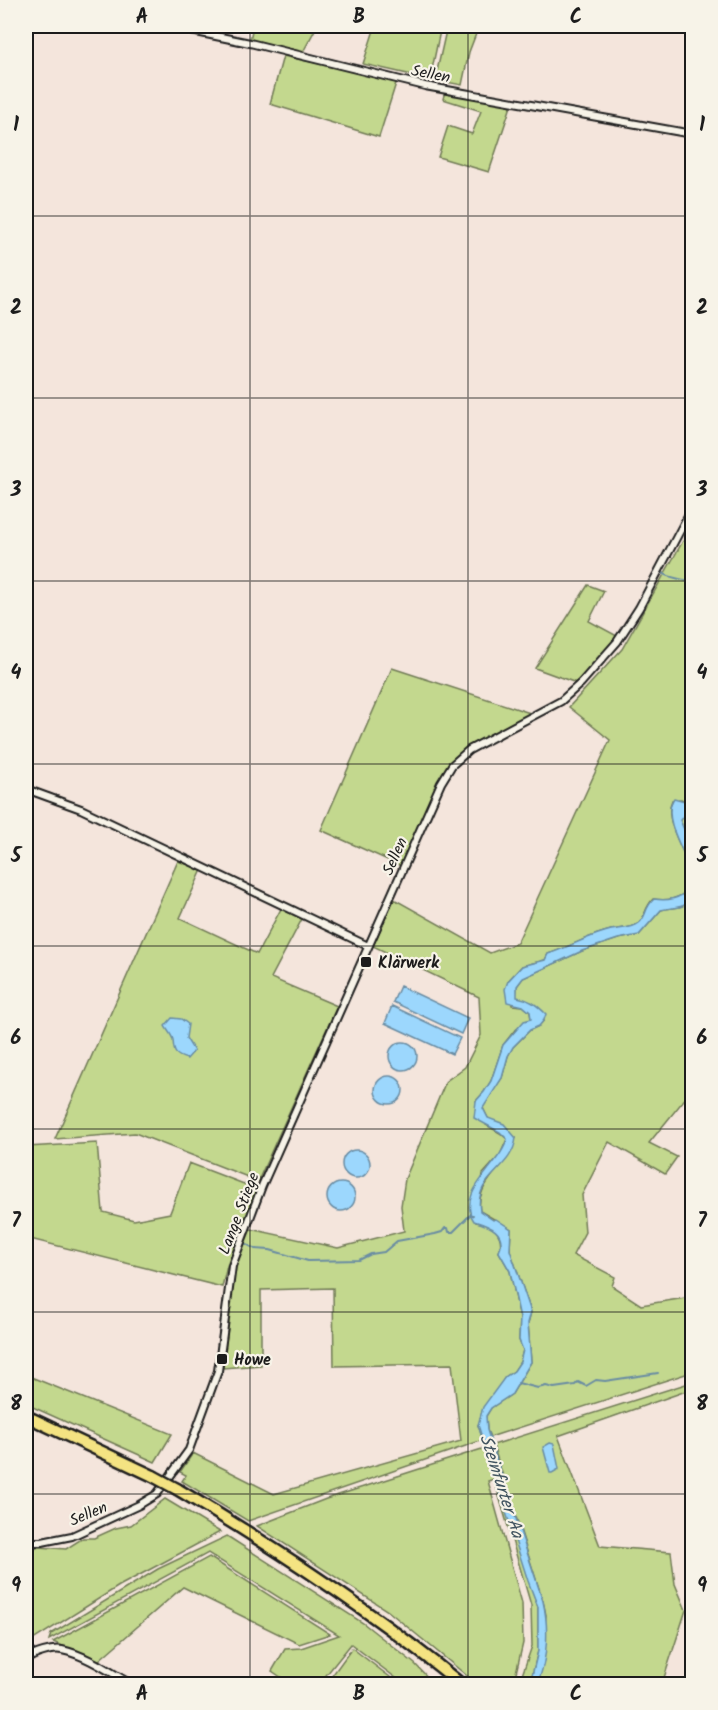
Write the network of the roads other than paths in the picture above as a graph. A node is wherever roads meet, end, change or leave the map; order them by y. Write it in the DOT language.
graph roads {
  1 [pos="167,26"];
  2 [pos="693,134"];
  3 [pos="693,508"];
  4 [pos="26,789"];
  5 [pos="368,946"];
  6 [pos="26,1416"];
  7 [pos="156,1494"];
  8 [pos="26,1543"];
  9 [pos="26,1644"];
  10 [pos="411,1644"];
  11 [pos="29,1657"];
  12 [pos="130,1684"];
  13 [pos="449,1684"];
  14 [pos="461,1684"];
  1 -- 2 [label="street, Sellen"];
  3 -- 5 [label="street, Sellen"];
  4 -- 5 [label="street"];
  5 -- 7 [label="street, Lange Stiege"];
  6 -- 10 [label="highway, bridge"];
  7 -- 8 [label="street, Sellen"];
  9 -- 11 [label="street"];
  10 -- 13 [label="highway"];
  10 -- 14 [label="highway"];
  11 -- 12 [label="street"];
}
